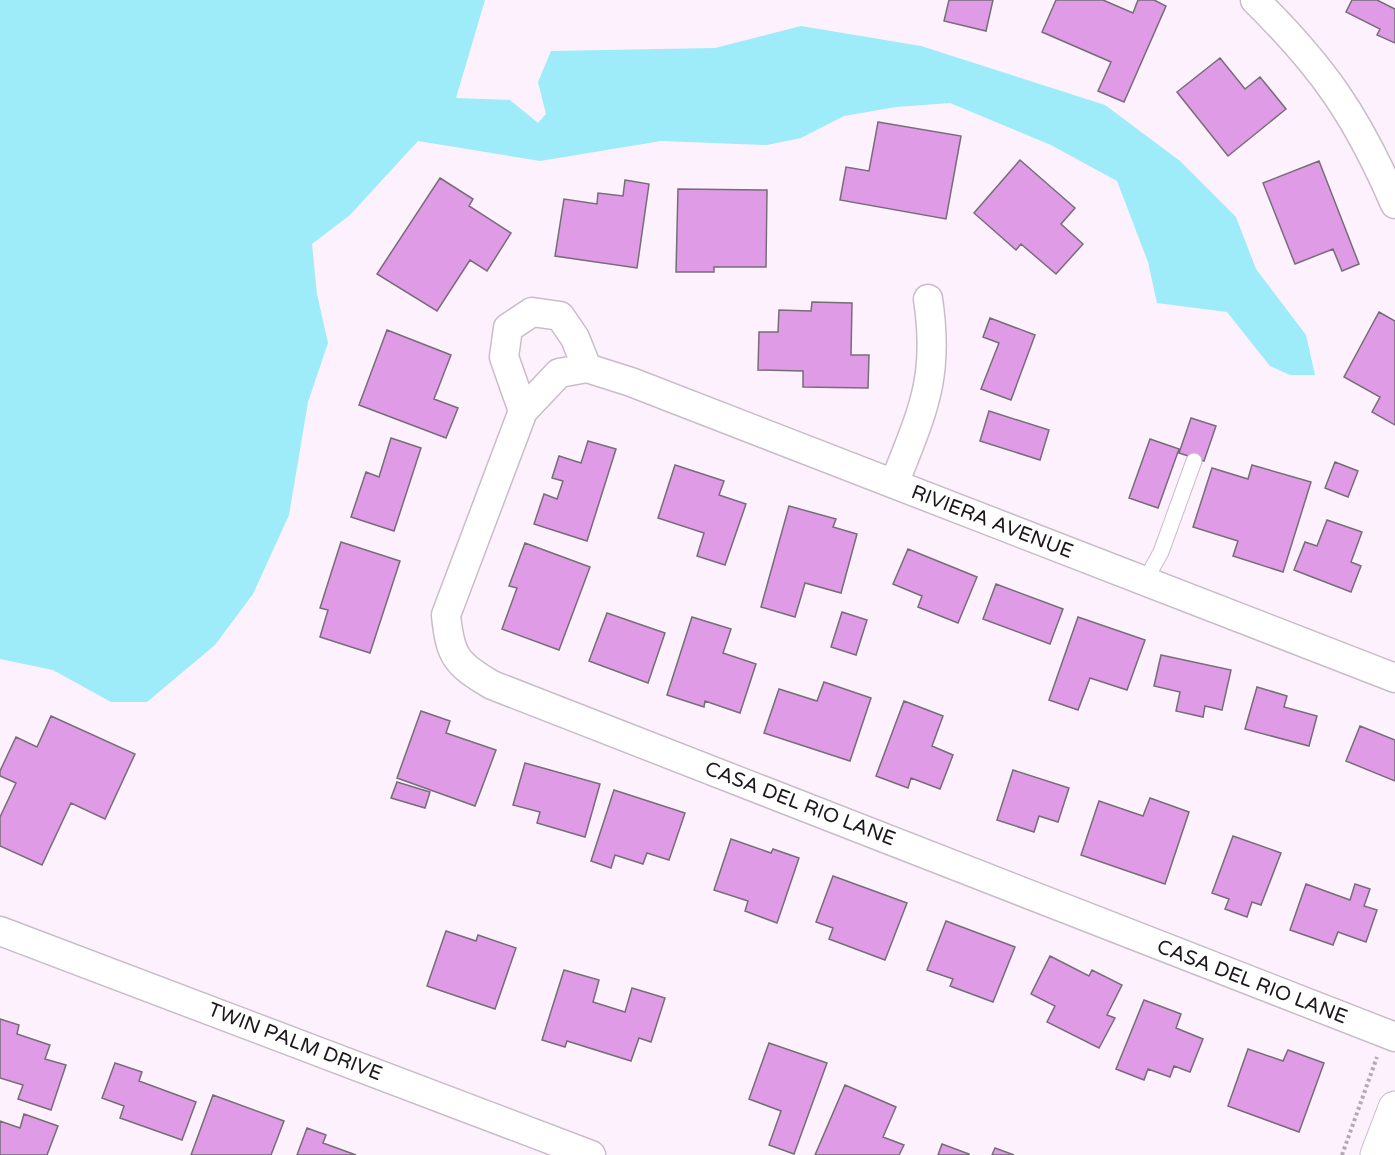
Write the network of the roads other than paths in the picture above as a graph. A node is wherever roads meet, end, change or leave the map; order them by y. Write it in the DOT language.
graph roads {
  1 [pos="1255,0"];
  2 [pos="1395,204"];
  3 [pos="928,299"];
  4 [pos="587,368"];
  5 [pos="523,411"];
  6 [pos="1194,461"];
  7 [pos="894,484"];
  8 [pos="1145,581"];
  9 [pos="1395,678"];
  10 [pos="0,931"];
  11 [pos="1391,1035"];
  12 [pos="1395,1108"];
  13 [pos="591,1155"];
  14 [pos="1377,1155"];
  1 -- 2 [label="street"];
  3 -- 7 [label="street"];
  4 -- 5 [label="street, RIVIERA AVENUE"];
  4 -- 5 [label="street"];
  4 -- 7 [label="street, RIVIERA AVENUE"];
  5 -- 11 [label="street, CASA DEL RIO LANE"];
  6 -- 8 [label="lane"];
  7 -- 8 [label="street, RIVIERA AVENUE"];
  8 -- 9 [label="street, RIVIERA AVENUE"];
  10 -- 13 [label="street, TWIN PALM DRIVE"];
  12 -- 14 [label="main road"];
}
